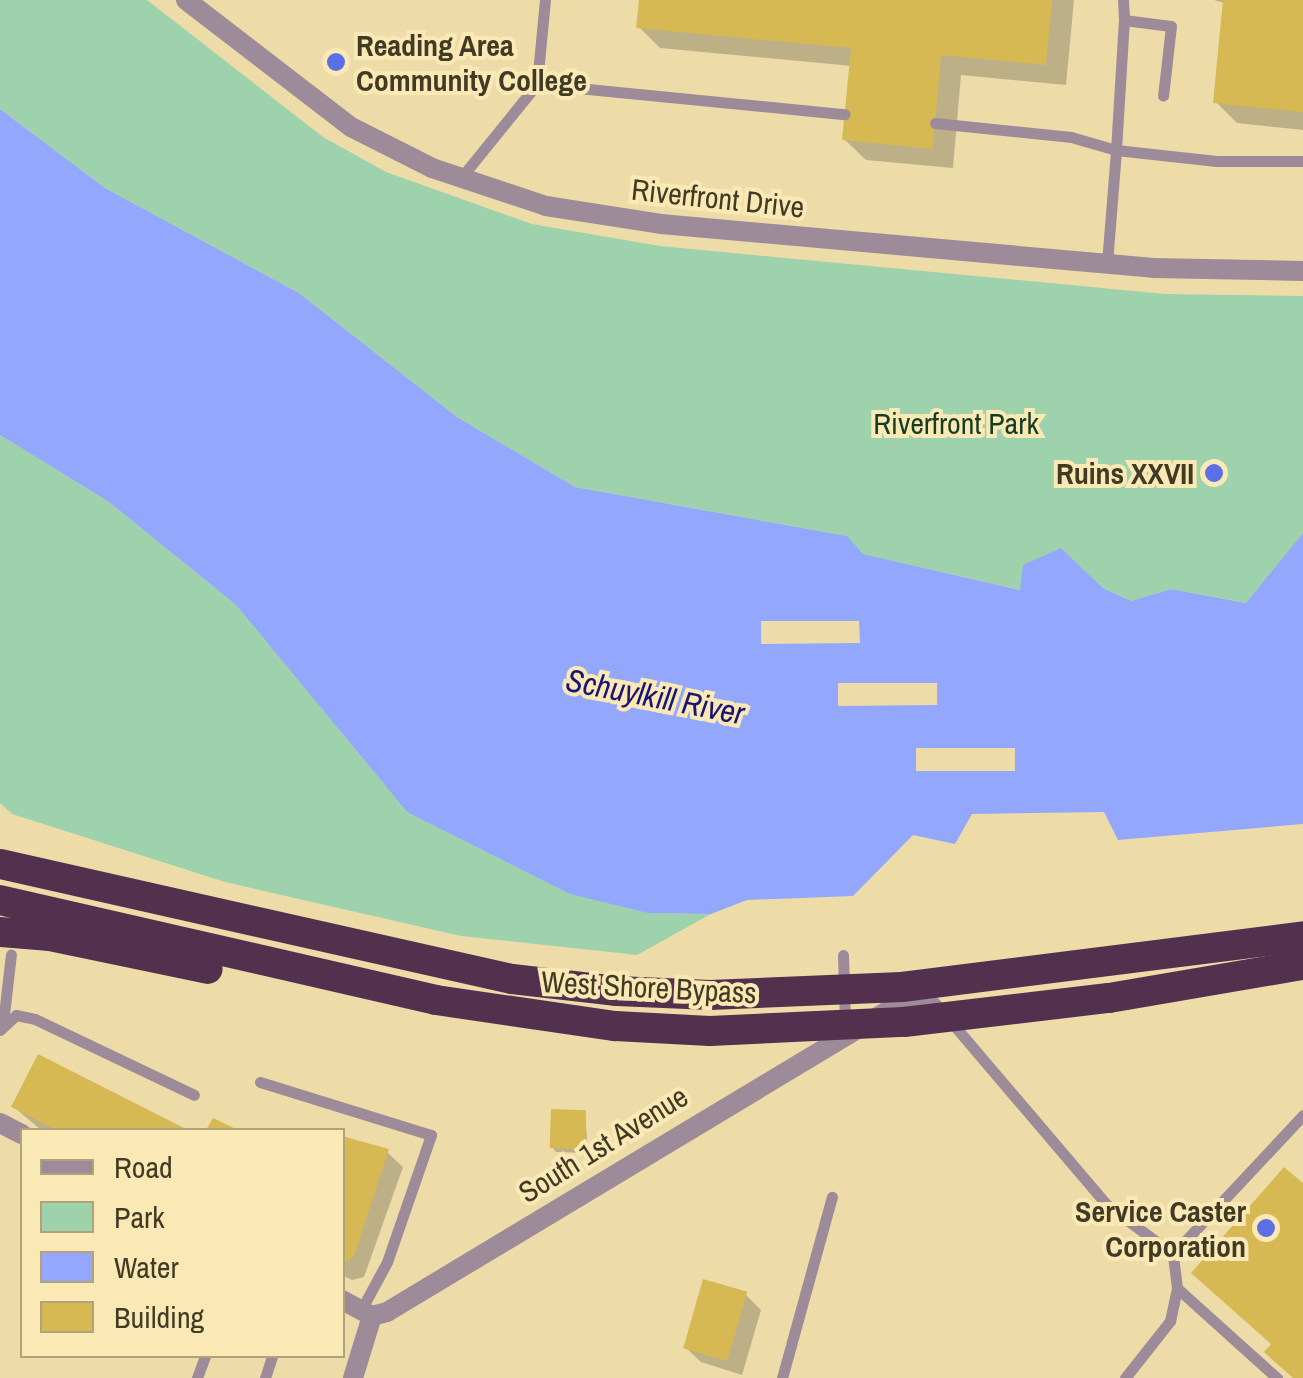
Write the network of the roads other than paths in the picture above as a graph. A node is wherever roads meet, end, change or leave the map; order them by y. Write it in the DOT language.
graph roads {
  1 [pos="186,0"];
  2 [pos="545,0"];
  3 [pos="1122,0"];
  4 [pos="1124,20"];
  5 [pos="536,84"];
  6 [pos="1163,96"];
  7 [pos="845,114"];
  8 [pos="935,123"];
  9 [pos="1116,150"];
  10 [pos="1303,161"];
  11 [pos="460,179"];
  12 [pos="1106,264"];
  13 [pos="1303,272"];
  14 [pos="0,851"];
  15 [pos="0,864"];
  16 [pos="0,900"];
  17 [pos="188,907"];
  18 [pos="1303,936"];
  19 [pos="6,943"];
  20 [pos="842,955"];
  21 [pos="1303,965"];
  22 [pos="436,1000"];
  23 [pos="894,1006"];
  24 [pos="2,1027"];
  25 [pos="845,1033"];
  26 [pos="260,1082"];
  27 [pos="194,1096"];
  28 [pos="1303,1116"];
  29 [pos="832,1196"];
  30 [pos="1174,1254"];
  31 [pos="1177,1288"];
  32 [pos="359,1308"];
  33 [pos="352,1378"];
  34 [pos="782,1378"];
  35 [pos="1125,1378"];
  36 [pos="1277,1378"];
  1 -- 11 [label="street, Riverfront Drive"];
  2 -- 5 [label="lane"];
  3 -- 4 [label="lane"];
  4 -- 6 [label="lane"];
  4 -- 9 [label="lane"];
  5 -- 7 [label="lane"];
  5 -- 11 [label="lane"];
  8 -- 9 [label="lane"];
  9 -- 10 [label="lane"];
  9 -- 12 [label="lane"];
  11 -- 12 [label="street, Riverfront Drive"];
  12 -- 13 [label="street, Riverfront Drive"];
  14 -- 17 [label="highway"];
  15 -- 17 [label="highway, West Shore Bypass"];
  16 -- 22 [label="highway, West Shore Bypass"];
  17 -- 18 [label="highway, West Shore Bypass"];
  19 -- 22 [label="highway"];
  19 -- 24 [label="lane"];
  20 -- 25 [label="lane"];
  21 -- 22 [label="highway, West Shore Bypass"];
  23 -- 25 [label="street, South 1st Avenue"];
  23 -- 30 [label="lane"];
  24 -- 27 [label="lane"];
  25 -- 32 [label="street, South 1st Avenue"];
  26 -- 32 [label="lane"];
  28 -- 30 [label="lane"];
  29 -- 34 [label="lane"];
  30 -- 31 [label="lane"];
  31 -- 35 [label="lane"];
  31 -- 36 [label="lane"];
  32 -- 33 [label="street"];
}
